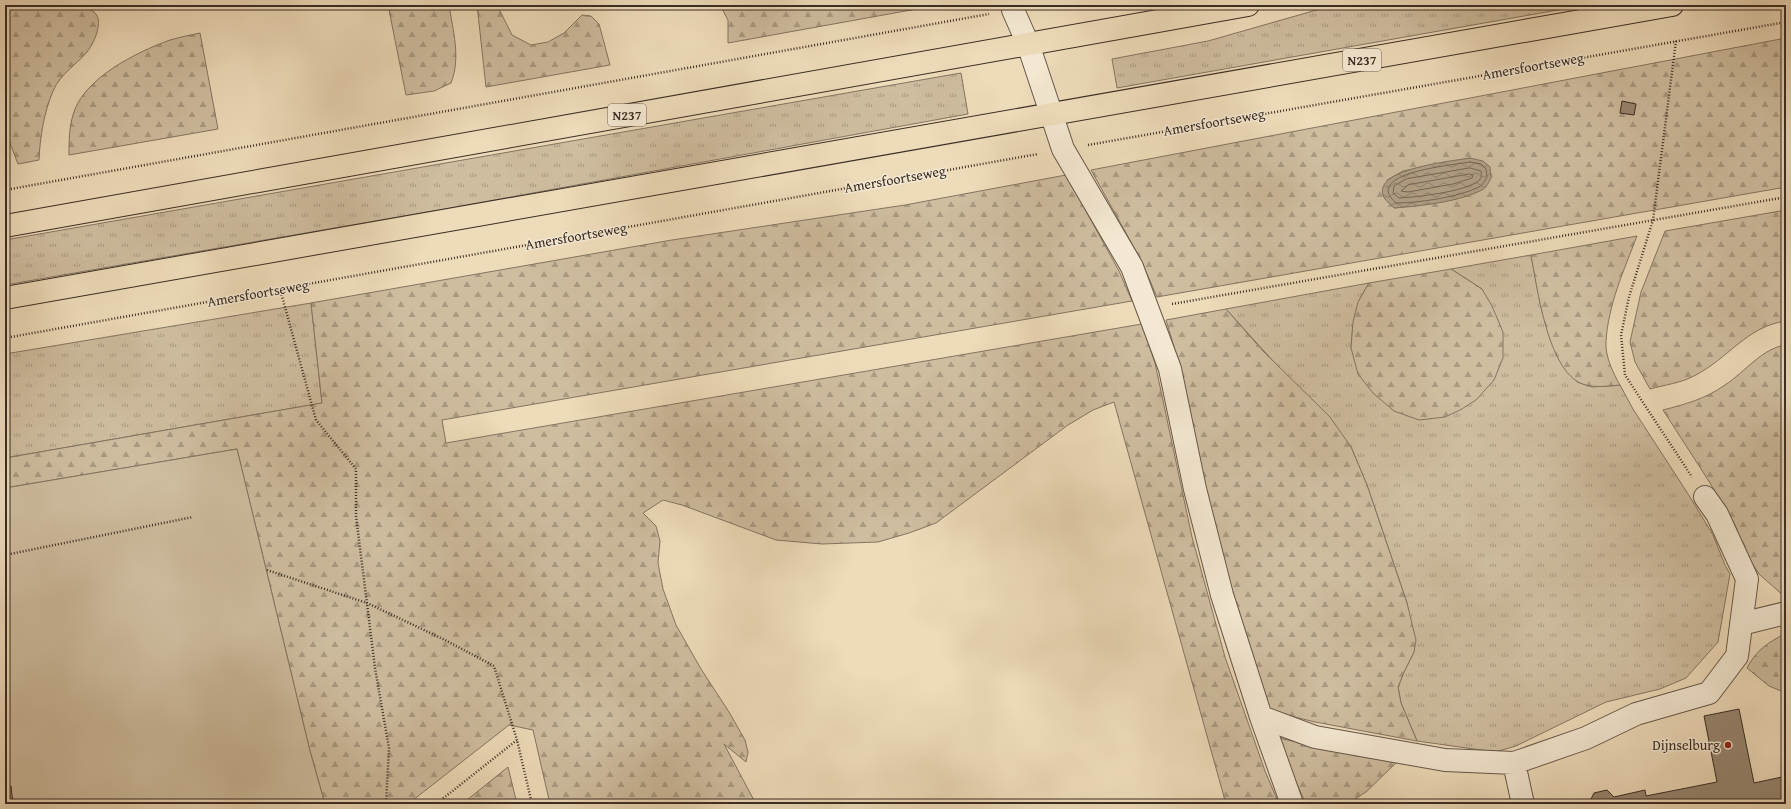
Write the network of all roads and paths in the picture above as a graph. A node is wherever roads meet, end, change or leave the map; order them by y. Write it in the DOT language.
graph roads {
  1 [pos="1248,5"];
  2 [pos="1672,5"];
  3 [pos="1013,10"];
  4 [pos="1786,22"];
  5 [pos="1676,41"];
  6 [pos="1028,44"];
  7 [pos="1053,115"];
  8 [pos="1063,149"];
  9 [pos="5,190"];
  10 [pos="1786,197"];
  11 [pos="1652,220"];
  12 [pos="5,226"];
  13 [pos="280,290"];
  14 [pos="5,298"];
  15 [pos="1148,308"];
  16 [pos="5,338"];
  17 [pos="1706,497"];
  18 [pos="193,516"];
  19 [pos="5,555"];
  20 [pos="267,570"];
  21 [pos="367,603"];
  22 [pos="1786,613"];
  23 [pos="1741,624"];
  24 [pos="1261,717"];
  25 [pos="517,740"];
  26 [pos="1514,763"];
  27 [pos="386,804"];
  28 [pos="436,804"];
  29 [pos="532,804"];
  30 [pos="1292,804"];
  31 [pos="1523,804"];
  1 -- 6 [label="main road, N237"];
  2 -- 7 [label="main road, N237"];
  3 -- 6 [label="lane"];
  3 -- 9 [label="path"];
  4 -- 5 [label="path, Amersfoortseweg"];
  5 -- 8 [label="path, Amersfoortseweg"];
  5 -- 11 [label="path"];
  6 -- 7 [label="lane"];
  6 -- 12 [label="main road, N237"];
  7 -- 8 [label="lane"];
  7 -- 14 [label="main road, N237"];
  8 -- 13 [label="path, Amersfoortseweg"];
  8 -- 15 [label="lane"];
  10 -- 11 [label="path"];
  11 -- 15 [label="path"];
  11 -- 17 [label="path"];
  13 -- 16 [label="path, Amersfoortseweg"];
  13 -- 21 [label="path"];
  15 -- 24 [label="lane"];
  17 -- 23 [label="lane"];
  18 -- 19 [label="path"];
  20 -- 21 [label="path"];
  21 -- 25 [label="path"];
  21 -- 27 [label="path"];
  22 -- 23 [label="lane"];
  23 -- 26 [label="lane"];
  24 -- 26 [label="lane"];
  24 -- 30 [label="lane"];
  25 -- 28 [label="path"];
  25 -- 29 [label="path"];
  26 -- 31 [label="lane"];
}
